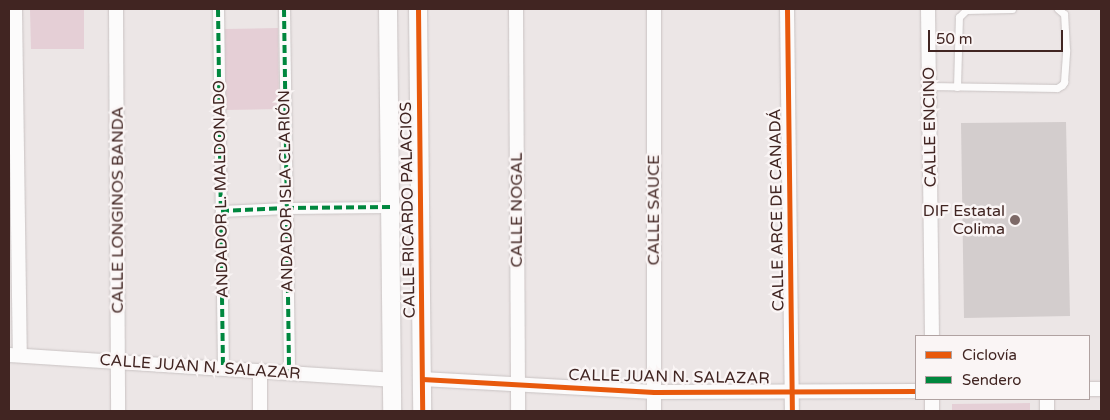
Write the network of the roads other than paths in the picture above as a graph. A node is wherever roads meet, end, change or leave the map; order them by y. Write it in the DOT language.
graph roads {
  1 [pos="15,9"];
  2 [pos="116,9"];
  3 [pos="218,9"];
  4 [pos="284,9"];
  5 [pos="388,9"];
  6 [pos="418,9"];
  7 [pos="516,9"];
  8 [pos="654,9"];
  9 [pos="787,9"];
  10 [pos="928,9"];
  11 [pos="1012,9"];
  12 [pos="1058,9"];
  13 [pos="929,86"];
  14 [pos="957,87"];
  15 [pos="390,207"];
  16 [pos="286,208"];
  17 [pos="221,211"];
  18 [pos="932,335"];
  19 [pos="14,355"];
  20 [pos="119,362"];
  21 [pos="223,369"];
  22 [pos="260,371"];
  23 [pos="289,373"];
  24 [pos="392,380"];
  25 [pos="422,380"];
  26 [pos="518,386"];
  27 [pos="915,390"];
  28 [pos="654,392"];
  29 [pos="792,392"];
  30 [pos="118,411"];
  31 [pos="260,411"];
  32 [pos="392,411"];
  33 [pos="422,411"];
  34 [pos="518,411"];
  35 [pos="654,411"];
  36 [pos="792,411"];
  1 -- 19 [label="street"];
  2 -- 20 [label="street, CALLE LONGINOS BANDA"];
  3 -- 17 [label="street, ANDADOR L. MALDONADO"];
  4 -- 16 [label="street, ANDADOR ISLA CLARIÓN"];
  5 -- 15 [label="street, CALLE RICARDO PALACIOS"];
  6 -- 25 [label="street, CALLE RICARDO PALACIOS"];
  7 -- 26 [label="street, CALLE NOGAL"];
  8 -- 28 [label="street, CALLE SAUCE"];
  9 -- 29 [label="street, CALLE ARCE DE CANADÁ"];
  10 -- 13 [label="street, CALLE ENCINO"];
  11 -- 14 [label="lane"];
  12 -- 14 [label="lane"];
  13 -- 14 [label="lane"];
  13 -- 18 [label="street, CALLE ENCINO"];
  15 -- 16 [label="street"];
  15 -- 24 [label="street, CALLE RICARDO PALACIOS"];
  16 -- 17 [label="street"];
  16 -- 23 [label="street, ANDADOR ISLA CLARIÓN"];
  17 -- 21 [label="street, ANDADOR L. MALDONADO"];
  19 -- 20 [label="street, CALLE JUAN N. SALAZAR"];
  20 -- 21 [label="street, CALLE JUAN N. SALAZAR"];
  20 -- 30 [label="street, CALLE LONGINOS BANDA"];
  21 -- 22 [label="street, CALLE JUAN N. SALAZAR"];
  22 -- 23 [label="street, CALLE JUAN N. SALAZAR"];
  22 -- 31 [label="street"];
  23 -- 24 [label="street, CALLE JUAN N. SALAZAR"];
  24 -- 32 [label="street, CALLE RICARDO PALACIOS"];
  25 -- 26 [label="street, CALLE JUAN N. SALAZAR"];
  25 -- 33 [label="street, CALLE RICARDO PALACIOS"];
  26 -- 28 [label="street, CALLE JUAN N. SALAZAR"];
  26 -- 34 [label="street, CALLE NOGAL"];
  27 -- 29 [label="street, CALLE JUAN N. SALAZAR"];
  28 -- 29 [label="street, CALLE JUAN N. SALAZAR"];
  28 -- 35 [label="street, CALLE SAUCE"];
  29 -- 36 [label="street, CALLE ARCE DE CANADÁ"];
}
